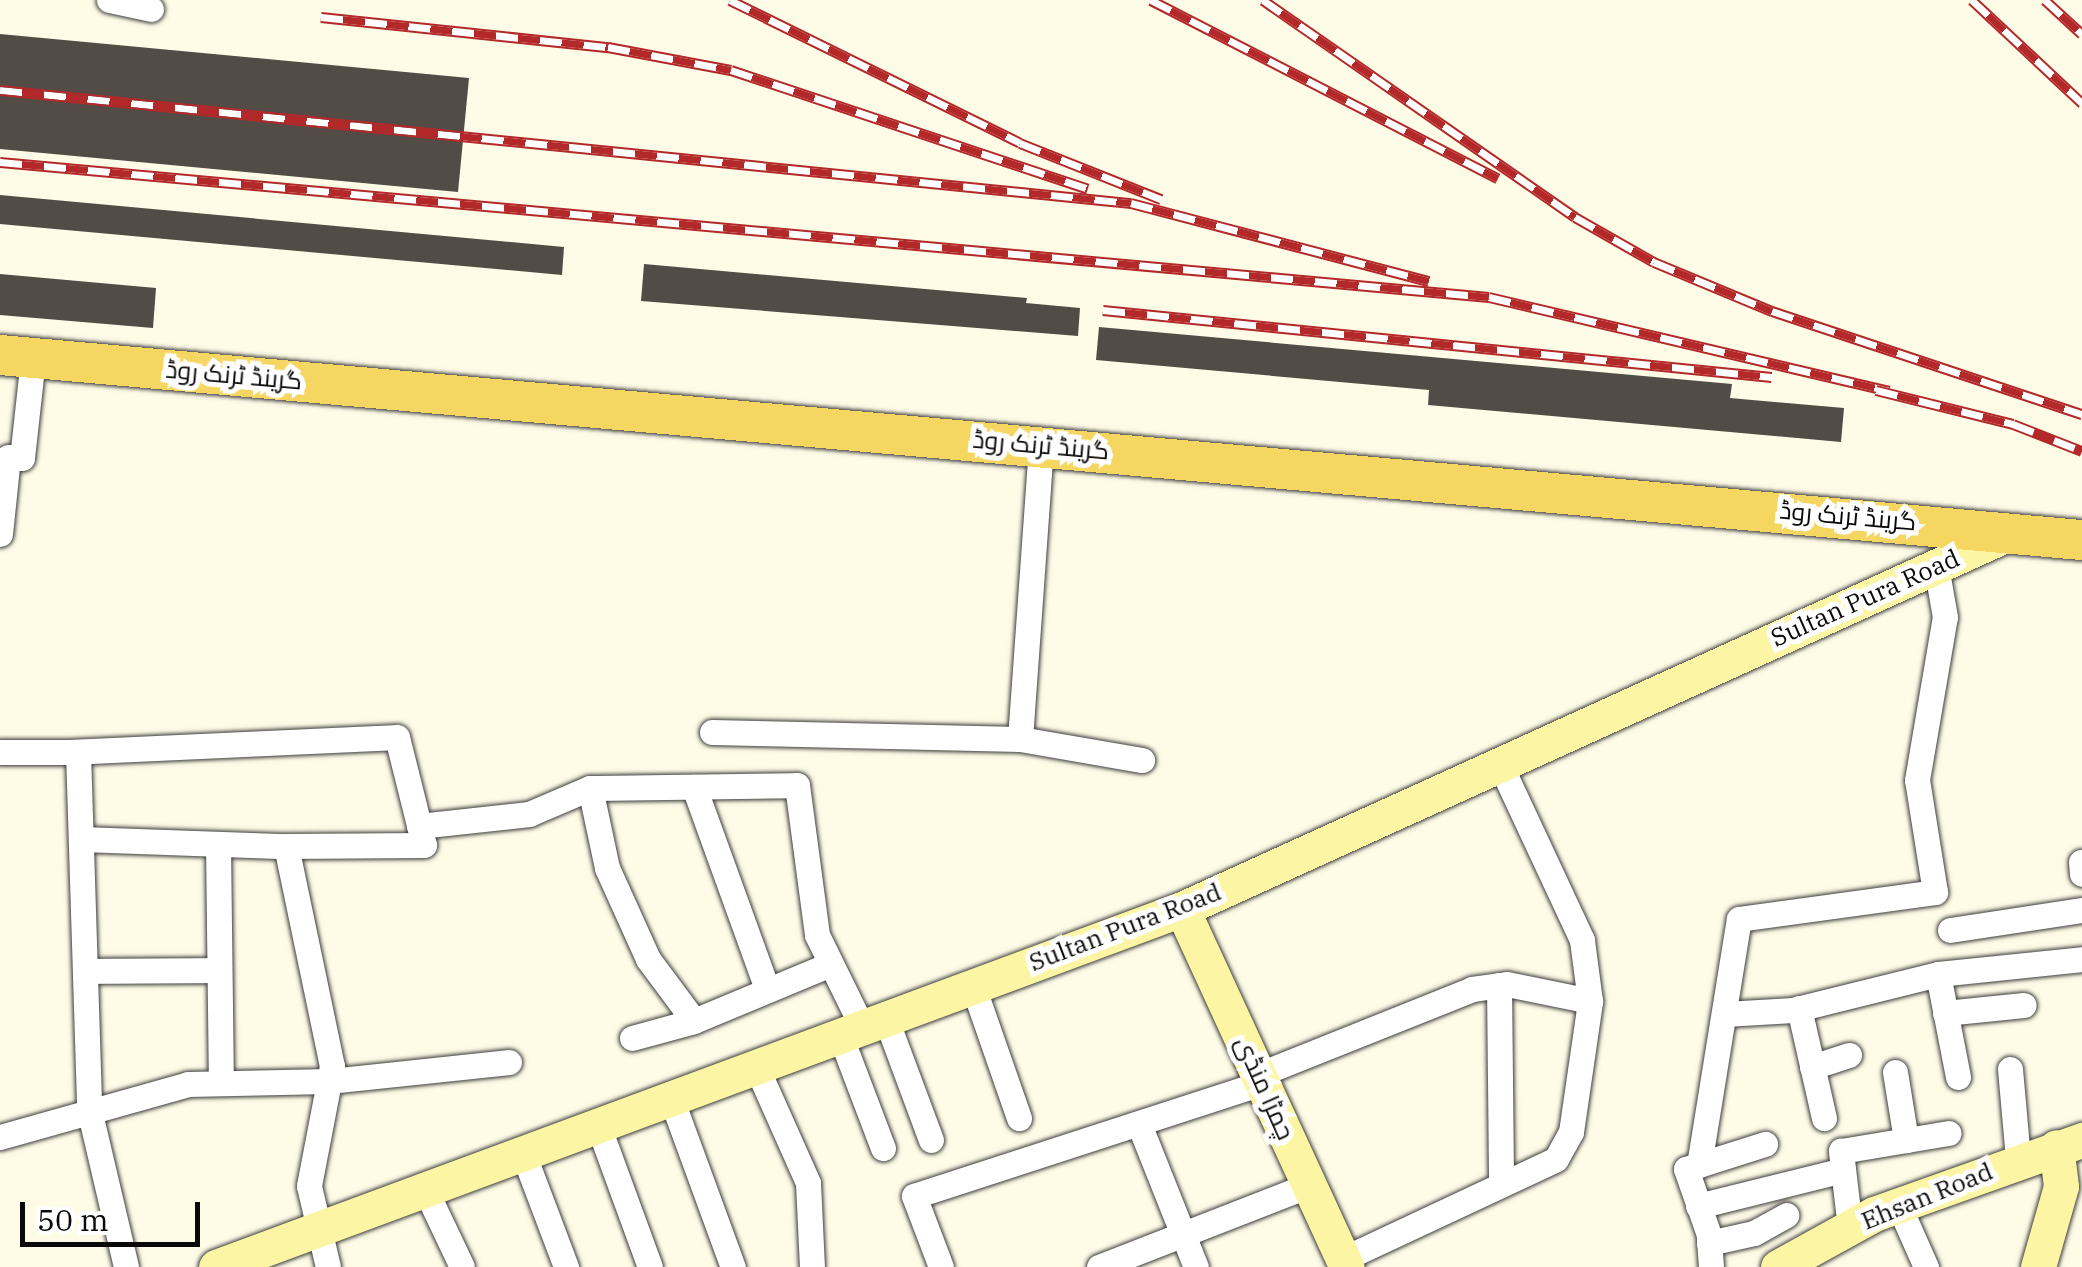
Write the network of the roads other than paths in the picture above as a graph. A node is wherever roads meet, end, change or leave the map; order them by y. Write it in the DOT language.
graph roads {
  1 [pos="109,0"];
  2 [pos="151,9"];
  3 [pos="16,356"];
  4 [pos="1041,445"];
  5 [pos="2012,532"];
  6 [pos="0,534"];
  7 [pos="2082,540"];
  8 [pos="1936,566"];
  9 [pos="712,732"];
  10 [pos="1020,739"];
  11 [pos="0,752"];
  12 [pos="70,752"];
  13 [pos="1142,760"];
  14 [pos="1500,764"];
  15 [pos="694,786"];
  16 [pos="590,788"];
  17 [pos="419,826"];
  18 [pos="81,839"];
  19 [pos="218,844"];
  20 [pos="286,846"];
  21 [pos="2081,862"];
  22 [pos="2082,874"];
  23 [pos="1182,908"];
  24 [pos="2082,910"];
  25 [pos="1950,930"];
  26 [pos="2082,958"];
  27 [pos="831,964"];
  28 [pos="219,970"];
  29 [pos="85,971"];
  30 [pos="1938,974"];
  31 [pos="1498,985"];
  32 [pos="973,986"];
  33 [pos="767,989"];
  34 [pos="1590,1001"];
  35 [pos="2024,1006"];
  36 [pos="1798,1008"];
  37 [pos="1945,1013"];
  38 [pos="1725,1014"];
  39 [pos="694,1022"];
  40 [pos="863,1027"];
  41 [pos="632,1038"];
  42 [pos="1850,1056"];
  43 [pos="509,1062"];
  44 [pos="756,1066"];
  45 [pos="1812,1067"];
  46 [pos="2010,1069"];
  47 [pos="1895,1072"];
  48 [pos="1958,1077"];
  49 [pos="1261,1079"];
  50 [pos="329,1081"];
  51 [pos="221,1083"];
  52 [pos="671,1098"];
  53 [pos="89,1109"];
  54 [pos="1018,1118"];
  55 [pos="1824,1118"];
  56 [pos="1139,1124"];
  57 [pos="598,1125"];
  58 [pos="1948,1133"];
  59 [pos="0,1137"];
  60 [pos="931,1140"];
  61 [pos="1906,1140"];
  62 [pos="1765,1144"];
  63 [pos="2069,1144"];
  64 [pos="883,1148"];
  65 [pos="523,1153"];
  66 [pos="2018,1158"];
  67 [pos="1700,1165"];
  68 [pos="1843,1170"];
  69 [pos="1502,1180"];
  70 [pos="1310,1185"];
  71 [pos="425,1190"];
  72 [pos="1698,1206"];
  73 [pos="1900,1206"];
  74 [pos="1786,1215"];
  75 [pos="321,1228"];
  76 [pos="1850,1228"];
  77 [pos="1186,1236"];
  78 [pos="1710,1255"];
  79 [pos="1346,1263"];
  80 [pos="126,1267"];
  81 [pos="216,1267"];
  82 [pos="328,1267"];
  83 [pos="462,1267"];
  84 [pos="566,1267"];
  85 [pos="650,1267"];
  86 [pos="733,1267"];
  87 [pos="812,1267"];
  88 [pos="940,1267"];
  89 [pos="1098,1267"];
  90 [pos="1196,1267"];
  91 [pos="1778,1267"];
  92 [pos="1926,1267"];
  93 [pos="2038,1267"];
  1 -- 2 [label="street"];
  3 -- 4 [label="main road, گرینڈ ٹرنک روڈ"];
  3 -- 6 [label="street"];
  4 -- 5 [label="main road, گرینڈ ٹرنک روڈ"];
  4 -- 10 [label="street"];
  5 -- 7 [label="main road, گرینڈ ٹرنک روڈ"];
  5 -- 8 [label="main road, Sultan Pura Road"];
  8 -- 14 [label="main road, Sultan Pura Road"];
  8 -- 38 [label="street"];
  9 -- 10 [label="street"];
  10 -- 13 [label="street"];
  11 -- 12 [label="street"];
  12 -- 17 [label="street"];
  12 -- 18 [label="street"];
  14 -- 23 [label="main road, Sultan Pura Road"];
  14 -- 34 [label="street"];
  15 -- 16 [label="street"];
  15 -- 27 [label="street"];
  15 -- 33 [label="street"];
  16 -- 17 [label="street"];
  16 -- 39 [label="street"];
  17 -- 20 [label="street"];
  18 -- 19 [label="street"];
  18 -- 29 [label="street"];
  19 -- 20 [label="street"];
  19 -- 28 [label="street"];
  20 -- 50 [label="street"];
  21 -- 22 [label="street"];
  23 -- 32 [label="main road, Sultan Pura Road"];
  23 -- 49 [label="main road, چمڑا منڈی"];
  24 -- 25 [label="street"];
  26 -- 30 [label="street"];
  27 -- 33 [label="street"];
  27 -- 40 [label="street"];
  28 -- 29 [label="street"];
  28 -- 51 [label="street"];
  29 -- 53 [label="street"];
  30 -- 36 [label="street"];
  30 -- 37 [label="street"];
  31 -- 34 [label="street"];
  31 -- 49 [label="street"];
  31 -- 69 [label="street"];
  32 -- 40 [label="main road, Sultan Pura Road"];
  32 -- 54 [label="street"];
  33 -- 39 [label="street"];
  34 -- 69 [label="street"];
  35 -- 37 [label="street"];
  36 -- 38 [label="street"];
  36 -- 45 [label="street"];
  37 -- 48 [label="street"];
  38 -- 67 [label="street"];
  39 -- 41 [label="street"];
  40 -- 44 [label="main road, Sultan Pura Road"];
  40 -- 60 [label="street"];
  40 -- 64 [label="street"];
  42 -- 45 [label="street"];
  43 -- 50 [label="street"];
  44 -- 52 [label="main road, Sultan Pura Road"];
  44 -- 87 [label="street"];
  45 -- 55 [label="street"];
  46 -- 66 [label="street"];
  47 -- 61 [label="street"];
  49 -- 56 [label="street"];
  49 -- 70 [label="main road, چمڑا منڈی"];
  50 -- 51 [label="street"];
  50 -- 75 [label="street"];
  51 -- 53 [label="street"];
  52 -- 57 [label="main road, Sultan Pura Road"];
  52 -- 86 [label="street"];
  53 -- 59 [label="street"];
  53 -- 80 [label="street"];
  56 -- 77 [label="street"];
  56 -- 88 [label="street"];
  57 -- 65 [label="main road, Sultan Pura Road"];
  57 -- 85 [label="street"];
  58 -- 61 [label="street"];
  61 -- 68 [label="street"];
  62 -- 67 [label="street"];
  63 -- 66 [label="main road, Ehsan Road"];
  63 -- 93 [label="main road"];
  65 -- 71 [label="main road, Sultan Pura Road"];
  65 -- 84 [label="street"];
  66 -- 73 [label="main road, Ehsan Road"];
  67 -- 72 [label="street"];
  68 -- 72 [label="street"];
  68 -- 76 [label="street"];
  69 -- 79 [label="street"];
  70 -- 77 [label="street"];
  70 -- 79 [label="main road, چمڑا منڈی"];
  71 -- 75 [label="main road, Sultan Pura Road"];
  71 -- 83 [label="street"];
  72 -- 78 [label="street"];
  73 -- 76 [label="main road, Ehsan Road"];
  73 -- 92 [label="street"];
  74 -- 78 [label="street"];
  75 -- 81 [label="main road, Sultan Pura Road"];
  75 -- 82 [label="street"];
  76 -- 91 [label="main road, Ehsan Road"];
  77 -- 89 [label="street"];
  77 -- 90 [label="street"];
}
